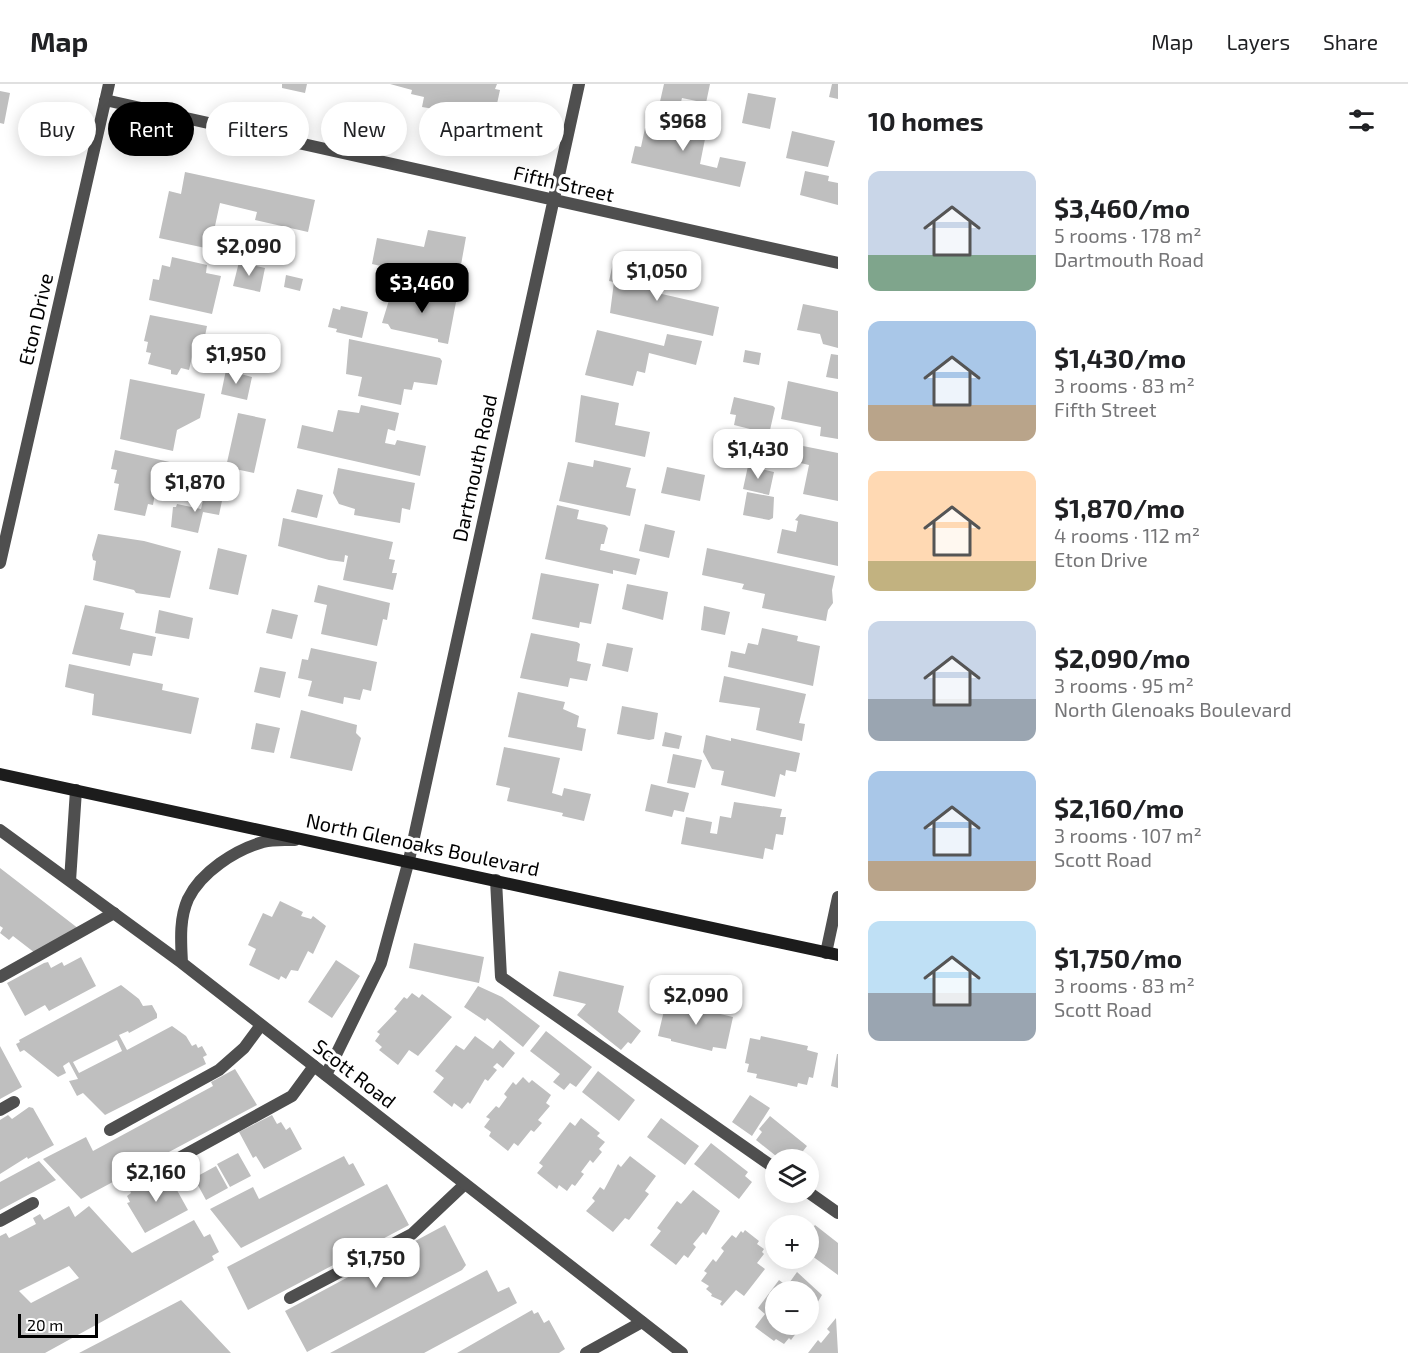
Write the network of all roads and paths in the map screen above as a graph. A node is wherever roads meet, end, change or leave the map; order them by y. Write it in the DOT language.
graph roads {
  1 [pos="109,84"];
  2 [pos="579,84"];
  3 [pos="105,99"];
  4 [pos="553,201"];
  5 [pos="838,263"];
  6 [pos="0,564"];
  7 [pos="0,774"];
  8 [pos="76,790"];
  9 [pos="0,830"];
  10 [pos="307,839"];
  11 [pos="409,860"];
  12 [pos="496,880"];
  13 [pos="70,881"];
  14 [pos="838,897"];
  15 [pos="114,913"];
  16 [pos="832,954"];
  17 [pos="182,963"];
  18 [pos="0,977"];
  19 [pos="261,1025"];
  20 [pos="314,1066"];
  21 [pos="326,1075"];
  22 [pos="14,1102"];
  23 [pos="0,1110"];
  24 [pos="110,1130"];
  25 [pos="765,1161"];
  26 [pos="157,1170"];
  27 [pos="465,1184"];
  28 [pos="819,1200"];
  29 [pos="33,1203"];
  30 [pos="838,1213"];
  31 [pos="0,1221"];
  32 [pos="290,1298"];
  33 [pos="642,1322"];
  34 [pos="586,1353"];
  35 [pos="682,1353"];
  1 -- 3 [label="street, Eton Drive"];
  2 -- 4 [label="street, Dartmouth Road"];
  3 -- 4 [label="street, Fifth Street"];
  3 -- 6 [label="street, Eton Drive"];
  4 -- 5 [label="street, Fifth Street"];
  4 -- 11 [label="street, Dartmouth Road"];
  7 -- 8 [label="main road, North Glenoaks Boulevard"];
  8 -- 10 [label="main road, North Glenoaks Boulevard"];
  8 -- 13 [label="street"];
  9 -- 13 [label="street, Scott Road"];
  10 -- 11 [label="main road, North Glenoaks Boulevard"];
  10 -- 17 [label="street"];
  11 -- 12 [label="main road, North Glenoaks Boulevard"];
  11 -- 21 [label="street, Dartmouth Road"];
  12 -- 16 [label="main road, North Glenoaks Boulevard"];
  12 -- 25 [label="street"];
  13 -- 15 [label="street, Scott Road"];
  14 -- 16 [label="street"];
  15 -- 17 [label="street, Scott Road"];
  15 -- 18 [label="street"];
  17 -- 19 [label="street, Scott Road"];
  19 -- 20 [label="street, Scott Road"];
  19 -- 24 [label="street"];
  20 -- 21 [label="street, Scott Road"];
  20 -- 26 [label="street"];
  21 -- 27 [label="street, Scott Road"];
  22 -- 23 [label="street"];
  27 -- 32 [label="street"];
  27 -- 33 [label="street, Scott Road"];
  28 -- 30 [label="street"];
  29 -- 31 [label="street"];
  33 -- 34 [label="street"];
  33 -- 35 [label="street, Scott Road"];
}
